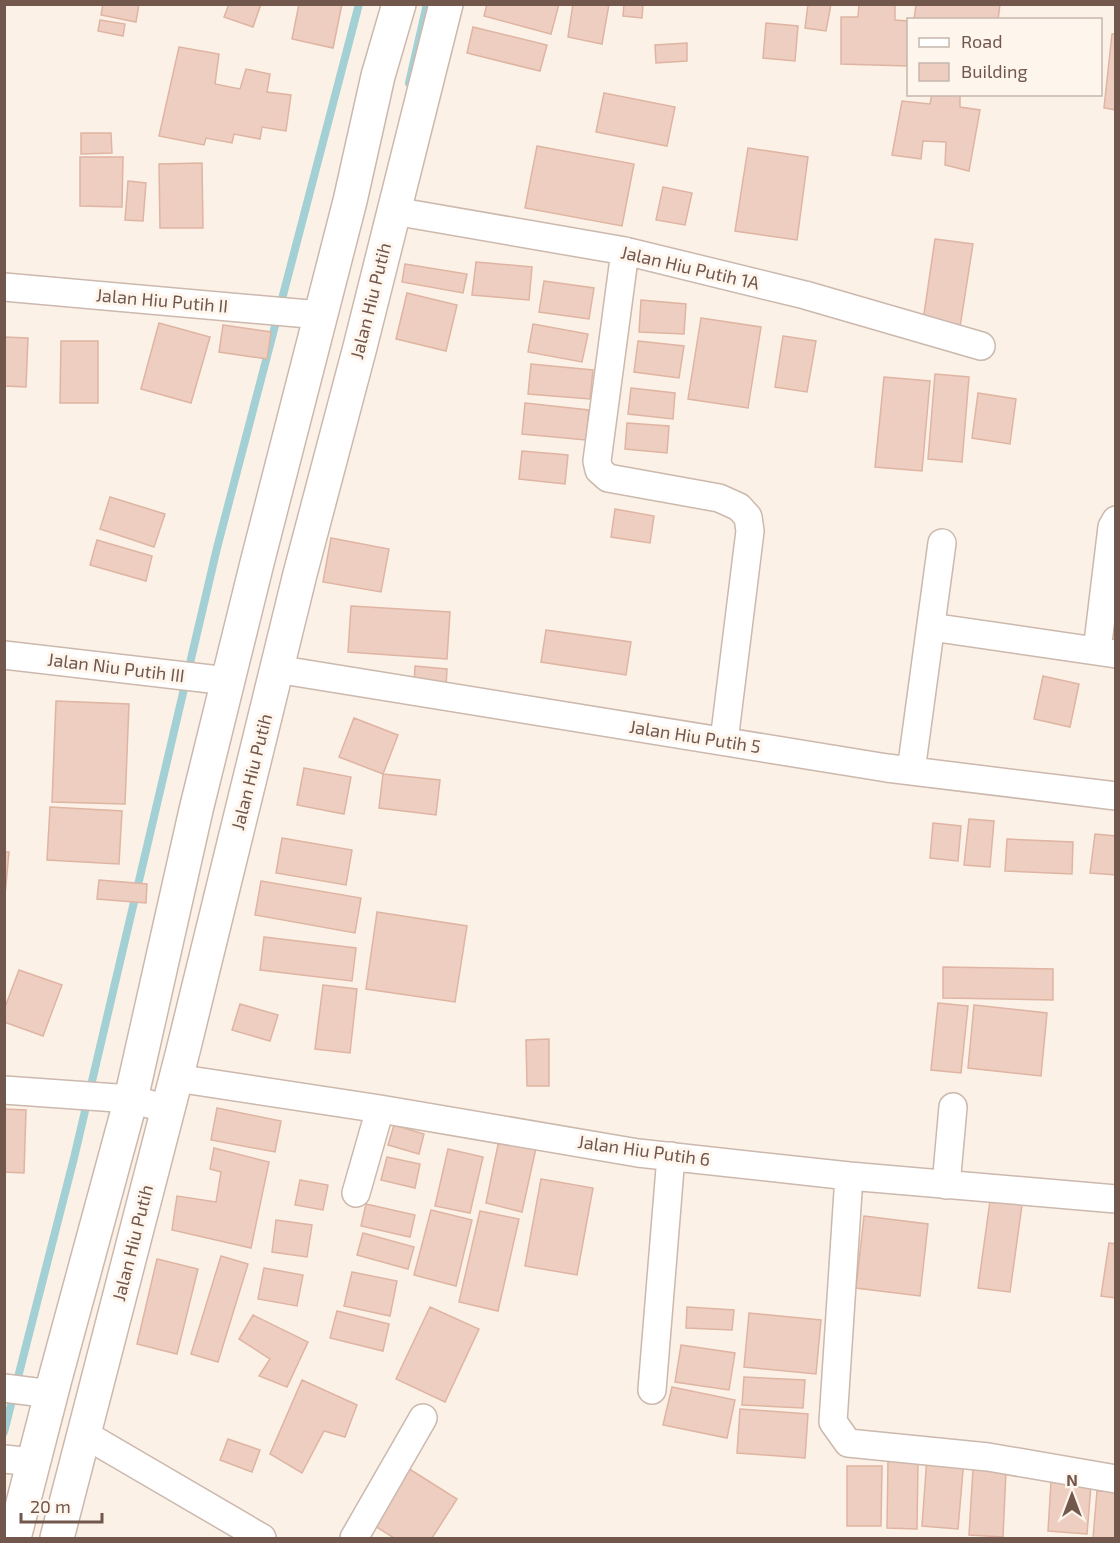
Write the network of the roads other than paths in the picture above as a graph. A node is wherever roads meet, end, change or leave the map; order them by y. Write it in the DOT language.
graph roads {
  1 [pos="399,4"];
  2 [pos="446,4"];
  3 [pos="394,211"];
  4 [pos="626,251"];
  5 [pos="4,287"];
  6 [pos="320,315"];
  7 [pos="981,346"];
  8 [pos="1116,520"];
  9 [pos="942,543"];
  10 [pos="931,627"];
  11 [pos="1106,653"];
  12 [pos="4,655"];
  13 [pos="276,669"];
  14 [pos="228,681"];
  15 [pos="724,741"];
  16 [pos="911,771"];
  17 [pos="1116,796"];
  18 [pos="176,1078"];
  19 [pos="4,1090"];
  20 [pos="131,1099"];
  21 [pos="953,1107"];
  22 [pos="167,1109"];
  23 [pos="380,1109"];
  24 [pos="671,1156"];
  25 [pos="849,1176"];
  26 [pos="946,1185"];
  27 [pos="356,1193"];
  28 [pos="1116,1199"];
  29 [pos="4,1388"];
  30 [pos="652,1390"];
  31 [pos="51,1394"];
  32 [pos="423,1418"];
  33 [pos="84,1434"];
  34 [pos="19,1461"];
  35 [pos="1116,1479"];
  36 [pos="14,1539"];
  37 [pos="57,1539"];
  38 [pos="262,1539"];
  39 [pos="354,1539"];
  1 -- 6 [label="street"];
  2 -- 3 [label="street, Jalan Hiu Putih"];
  3 -- 4 [label="street, Jalan Hiu Putih 1A"];
  3 -- 13 [label="street, Jalan Hiu Putih"];
  4 -- 7 [label="street, Jalan Hiu Putih 1A"];
  4 -- 15 [label="street"];
  5 -- 6 [label="street, Jalan Hiu Putih II"];
  6 -- 14 [label="street"];
  8 -- 11 [label="street"];
  9 -- 10 [label="street"];
  10 -- 11 [label="street"];
  10 -- 16 [label="street"];
  12 -- 14 [label="street, Jalan Niu Putih III"];
  13 -- 15 [label="street, Jalan Hiu Putih 5"];
  13 -- 18 [label="street, Jalan Hiu Putih"];
  14 -- 20 [label="street"];
  15 -- 16 [label="street, Jalan Hiu Putih 5"];
  16 -- 17 [label="street, Jalan Hiu Putih 5"];
  18 -- 22 [label="street, Jalan Hiu Putih"];
  18 -- 23 [label="street, Jalan Hiu Putih 6"];
  19 -- 20 [label="street"];
  20 -- 22 [label="street"];
  20 -- 31 [label="street"];
  21 -- 26 [label="street"];
  22 -- 33 [label="street, Jalan Hiu Putih"];
  23 -- 24 [label="street, Jalan Hiu Putih 6"];
  23 -- 27 [label="street"];
  24 -- 25 [label="street, Jalan Hiu Putih 6"];
  24 -- 30 [label="street"];
  25 -- 26 [label="street, Jalan Hiu Putih 6"];
  25 -- 35 [label="street"];
  26 -- 28 [label="street, Jalan Hiu Putih 6"];
  29 -- 31 [label="street"];
  31 -- 34 [label="street"];
  32 -- 39 [label="street"];
  33 -- 37 [label="street, Jalan Hiu Putih"];
  33 -- 38 [label="street"];
  34 -- 36 [label="street"];
}
